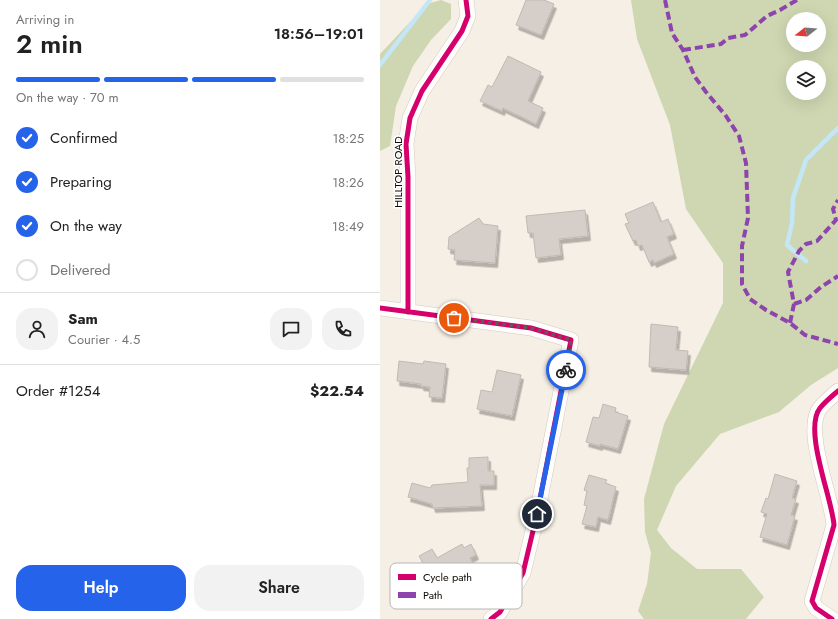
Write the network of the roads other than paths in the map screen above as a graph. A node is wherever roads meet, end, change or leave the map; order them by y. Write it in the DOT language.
graph roads {
  1 [pos="466,0"];
  2 [pos="380,308"];
  3 [pos="408,312"];
  4 [pos="838,391"];
  5 [pos="522,575"];
  6 [pos="502,609"];
  7 [pos="491,619"];
  8 [pos="832,619"];
  1 -- 3 [label="street, HILLTOP ROAD"];
  2 -- 3 [label="street"];
  3 -- 5 [label="street"];
  4 -- 8 [label="street"];
  6 -- 7 [label="street"];
}
